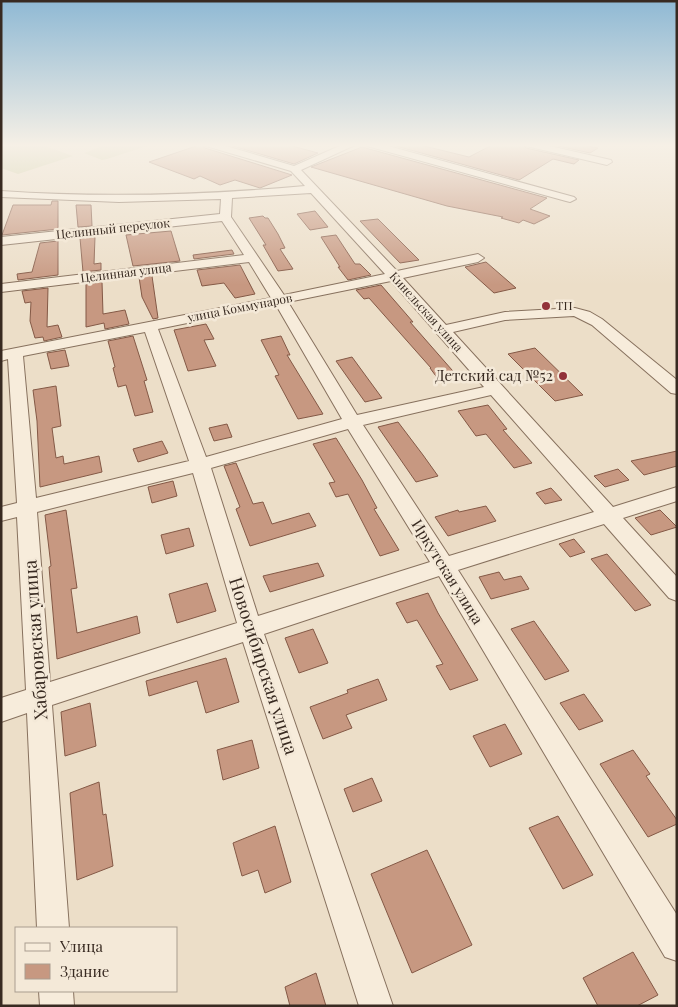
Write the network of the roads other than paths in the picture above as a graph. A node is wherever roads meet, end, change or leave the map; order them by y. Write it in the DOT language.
graph roads {
  1 [pos="304,191"];
  2 [pos="316,191"];
  3 [pos="541,191"];
  4 [pos="1,194"];
  5 [pos="570,199"];
  6 [pos="226,207"];
  7 [pos="1,241"];
  8 [pos="252,258"];
  9 [pos="478,258"];
  10 [pos="394,276"];
  11 [pos="1,288"];
  12 [pos="280,300"];
  13 [pos="150,326"];
  14 [pos="443,330"];
  15 [pos="8,354"];
  16 [pos="496,389"];
  17 [pos="677,389"];
  18 [pos="352,422"];
  19 [pos="200,465"];
  20 [pos="677,494"];
  21 [pos="27,508"];
  22 [pos="1,514"];
  23 [pos="608,516"];
  24 [pos="444,566"];
  25 [pos="677,592"];
  26 [pos="251,630"];
  27 [pos="39,699"];
  28 [pos="1,710"];
  29 [pos="52,927"];
  30 [pos="677,946"];
  31 [pos="56,992"];
  32 [pos="57,1006"];
  33 [pos="376,1006"];
  1 -- 6 [label="street"];
  2 -- 10 [label="street, Кинельская улица"];
  3 -- 5 [label="street"];
  4 -- 6 [label="street"];
  6 -- 7 [label="street, Целинный переулок"];
  6 -- 8 [label="street, Иркутская улица"];
  8 -- 11 [label="street, Целинная улица"];
  8 -- 12 [label="street, Иркутская улица"];
  9 -- 10 [label="street, улица Коммунаров"];
  10 -- 12 [label="street, улица Коммунаров"];
  10 -- 14 [label="street, Кинельская улица"];
  12 -- 13 [label="street, улица Коммунаров"];
  12 -- 18 [label="street, Иркутская улица"];
  13 -- 15 [label="street, улица Коммунаров"];
  13 -- 19 [label="street, Новосибирская улица"];
  14 -- 16 [label="street, Кинельская улица"];
  14 -- 17 [label="street"];
  15 -- 21 [label="street, Хабаровская улица"];
  16 -- 18 [label="street"];
  16 -- 23 [label="street, Кинельская улица"];
  18 -- 19 [label="street"];
  18 -- 24 [label="street, Иркутская улица"];
  19 -- 21 [label="street"];
  19 -- 26 [label="street, Новосибирская улица"];
  20 -- 23 [label="street"];
  21 -- 22 [label="street"];
  21 -- 27 [label="street, Хабаровская улица"];
  23 -- 24 [label="street"];
  23 -- 25 [label="street, Кинельская улица"];
  24 -- 26 [label="street"];
  24 -- 30 [label="street, Иркутская улица"];
  26 -- 27 [label="street"];
  26 -- 33 [label="street, Новосибирская улица"];
  27 -- 28 [label="street"];
  27 -- 29 [label="street, Хабаровская улица"];
  31 -- 32 [label="street"];
}
